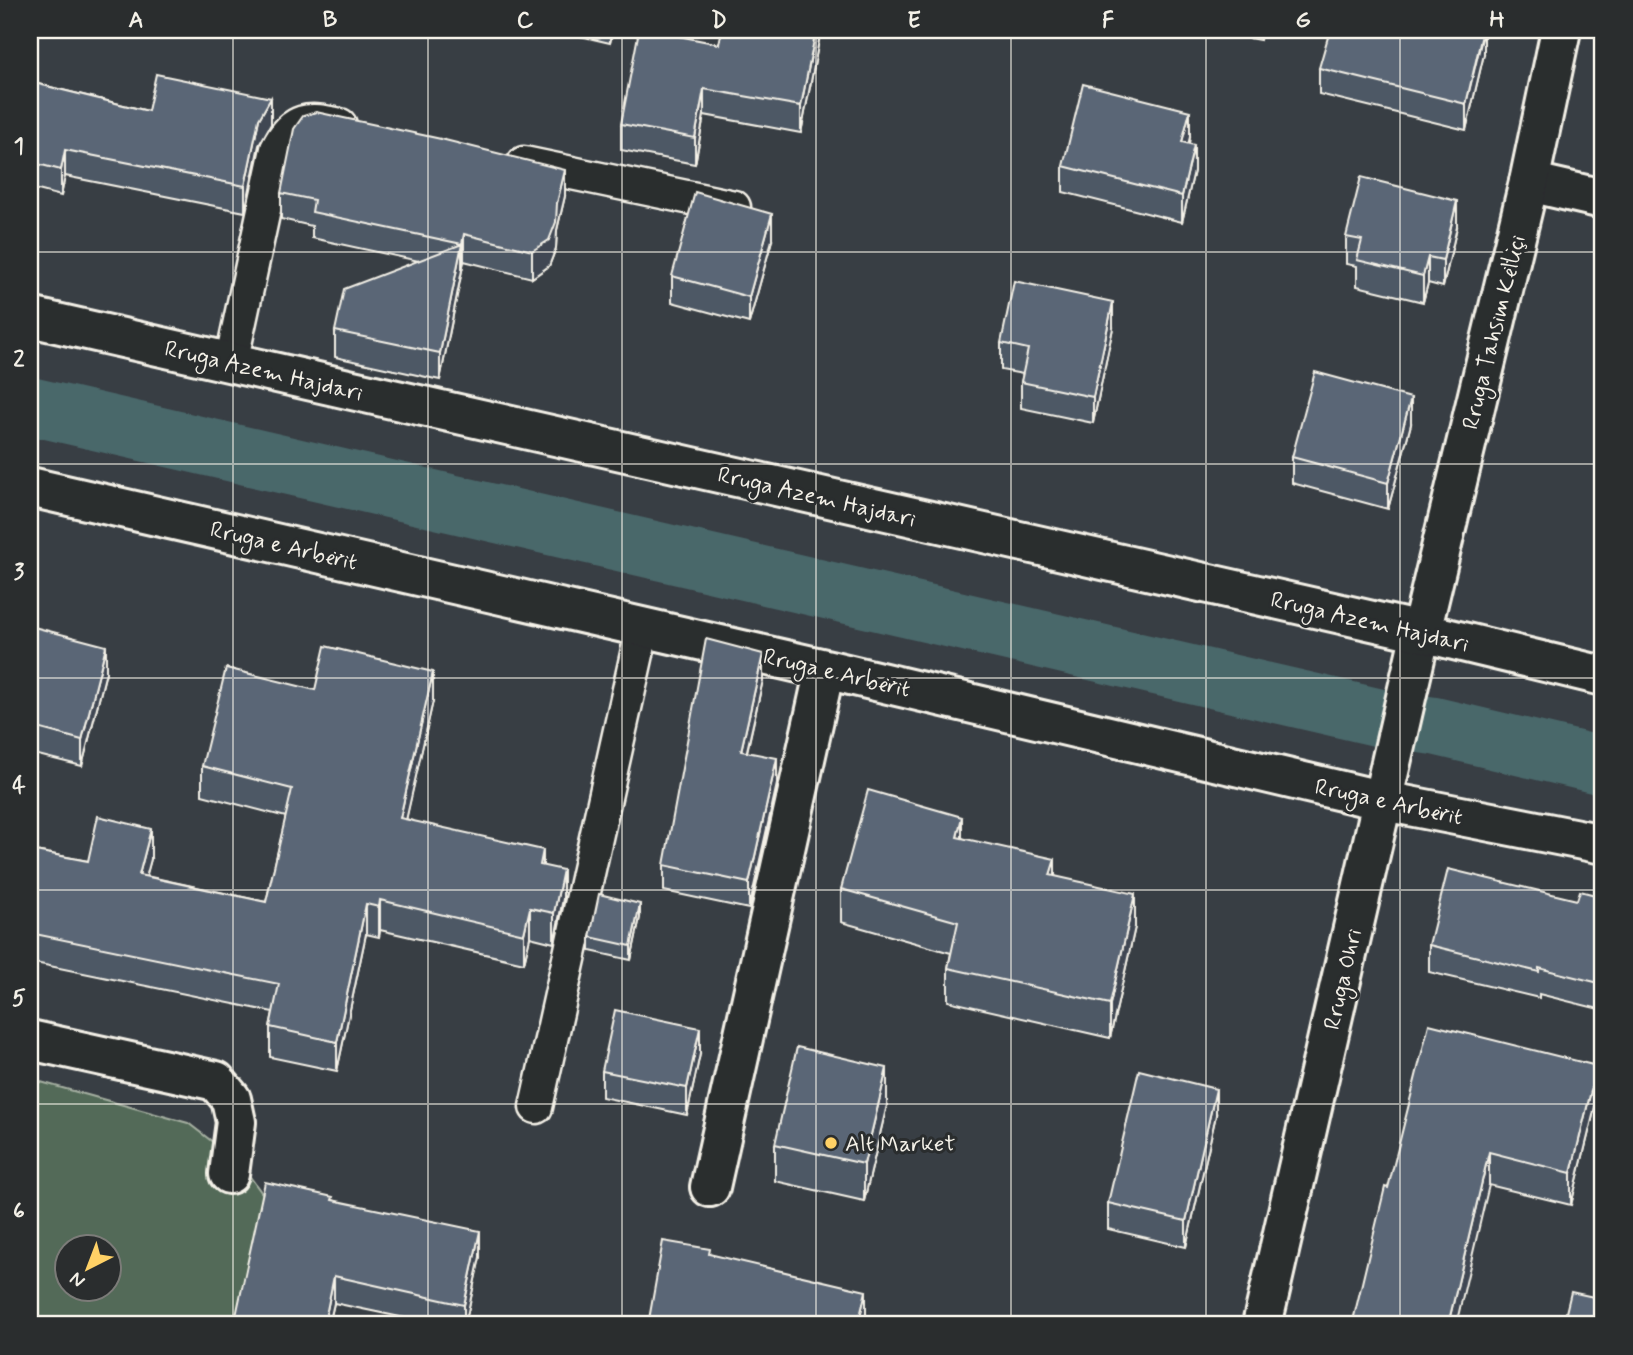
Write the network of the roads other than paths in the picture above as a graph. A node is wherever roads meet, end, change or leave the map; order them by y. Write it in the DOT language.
graph roads {
  1 [pos="1561,30"];
  2 [pos="371,131"];
  3 [pos="492,157"];
  4 [pos="1529,182"];
  5 [pos="1603,199"];
  6 [pos="760,213"];
  7 [pos="30,317"];
  8 [pos="231,363"];
  9 [pos="30,487"];
  10 [pos="643,627"];
  11 [pos="1418,647"];
  12 [pos="825,669"];
  13 [pos="1603,676"];
  14 [pos="1384,801"];
  15 [pos="1603,844"];
  16 [pos="30,1040"];
  17 [pos="536,1107"];
  18 [pos="229,1174"];
  19 [pos="710,1187"];
  20 [pos="1262,1325"];
  1 -- 4 [label="street, Rruga Tahsim Këlliçi"];
  2 -- 8 [label="lane"];
  3 -- 6 [label="lane"];
  4 -- 5 [label="street"];
  4 -- 11 [label="street, Rruga Tahsim Këlliçi"];
  7 -- 8 [label="street, Rruga Azem Hajdari"];
  8 -- 11 [label="street, Rruga Azem Hajdari"];
  9 -- 10 [label="street, Rruga e Arbërit"];
  10 -- 12 [label="street, Rruga e Arbërit"];
  10 -- 17 [label="lane"];
  11 -- 13 [label="street, Rruga Azem Hajdari"];
  11 -- 14 [label="street, Rruga Ohri"];
  12 -- 14 [label="street, Rruga e Arbërit"];
  12 -- 19 [label="street"];
  14 -- 15 [label="street, Rruga e Arbërit"];
  14 -- 20 [label="street, Rruga Ohri"];
  16 -- 18 [label="street"];
}
